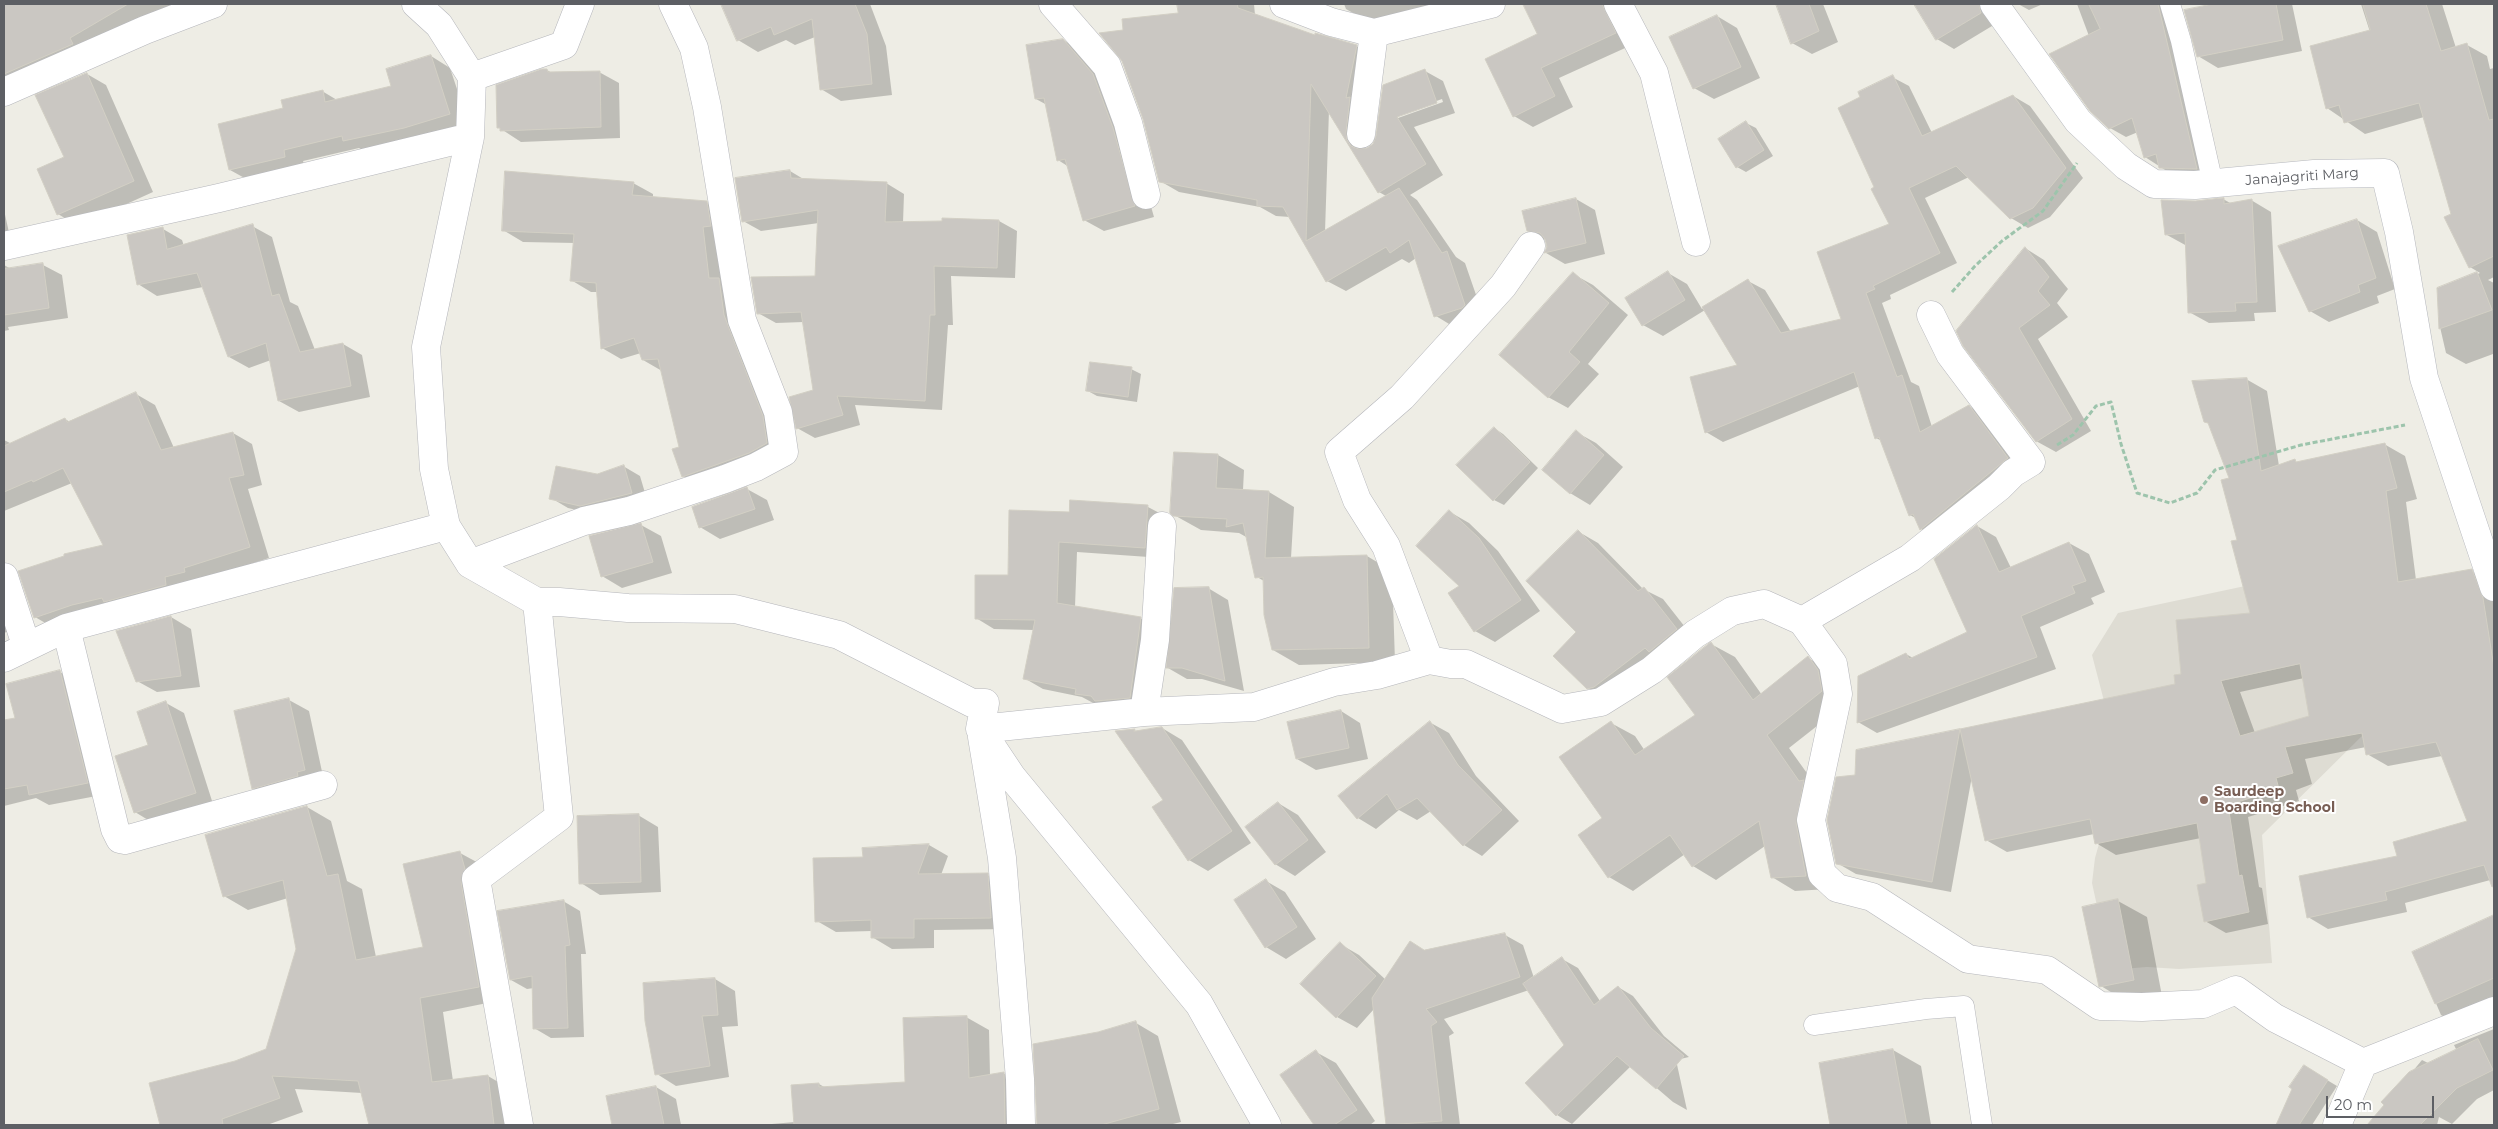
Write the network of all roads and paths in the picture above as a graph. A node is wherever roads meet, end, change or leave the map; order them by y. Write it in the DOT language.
graph roads {
  1 [pos="213,4"];
  2 [pos="416,4"];
  3 [pos="580,4"];
  4 [pos="673,4"];
  5 [pos="1053,4"];
  6 [pos="1284,4"];
  7 [pos="1491,4"];
  8 [pos="1618,4"];
  9 [pos="1994,4"];
  10 [pos="2170,4"];
  11 [pos="1374,33"];
  12 [pos="472,76"];
  13 [pos="4,92"];
  14 [pos="1361,134"];
  15 [pos="470,136"];
  16 [pos="2094,138"];
  17 [pos="2212,184"];
  18 [pos="1146,194"];
  19 [pos="1696,242"];
  20 [pos="4,246"];
  21 [pos="1531,246"];
  22 [pos="1931,315"];
  23 [pos="2437,416"];
  24 [pos="2031,462"];
  25 [pos="446,526"];
  26 [pos="1162,526"];
  27 [pos="470,564"];
  28 [pos="4,577"];
  29 [pos="2494,586"];
  30 [pos="537,602"];
  31 [pos="1802,621"];
  32 [pos="66,628"];
  33 [pos="15,652"];
  34 [pos="1429,660"];
  35 [pos="1144,712"];
  36 [pos="980,729"];
  37 [pos="323,786"];
  38 [pos="2494,1010"];
  39 [pos="1814,1025"];
  40 [pos="2363,1062"];
  41 [pos="519,1125"];
  42 [pos="1021,1125"];
  43 [pos="1267,1125"];
  44 [pos="1982,1125"];
  45 [pos="2337,1125"];
  1 -- 13 [label="street"];
  2 -- 12 [label="street"];
  3 -- 12 [label="street"];
  4 -- 27 [label="street"];
  5 -- 18 [label="street"];
  6 -- 11 [label="street"];
  7 -- 11 [label="street"];
  8 -- 19 [label="street"];
  9 -- 16 [label="street, Janajagriti Marg"];
  10 -- 17 [label="lane"];
  11 -- 14 [label="street"];
  12 -- 15 [label="street"];
  15 -- 20 [label="street"];
  15 -- 25 [label="street"];
  16 -- 17 [label="street, Janajagriti Marg"];
  16 -- 22 [label="path"];
  17 -- 23 [label="street, Janajagriti Marg"];
  21 -- 34 [label="street"];
  22 -- 24 [label="street"];
  23 -- 24 [label="path"];
  23 -- 29 [label="street, Janajagriti Marg"];
  24 -- 31 [label="street"];
  25 -- 27 [label="street"];
  25 -- 32 [label="street"];
  26 -- 35 [label="street"];
  27 -- 30 [label="street"];
  28 -- 33 [label="street"];
  30 -- 36 [label="street"];
  30 -- 41 [label="street"];
  31 -- 34 [label="street"];
  31 -- 40 [label="street"];
  32 -- 33 [label="street"];
  32 -- 37 [label="street"];
  34 -- 35 [label="street"];
  35 -- 36 [label="street"];
  36 -- 42 [label="street"];
  36 -- 43 [label="street"];
  38 -- 40 [label="street"];
  39 -- 44 [label="lane"];
  40 -- 45 [label="street"];
}
